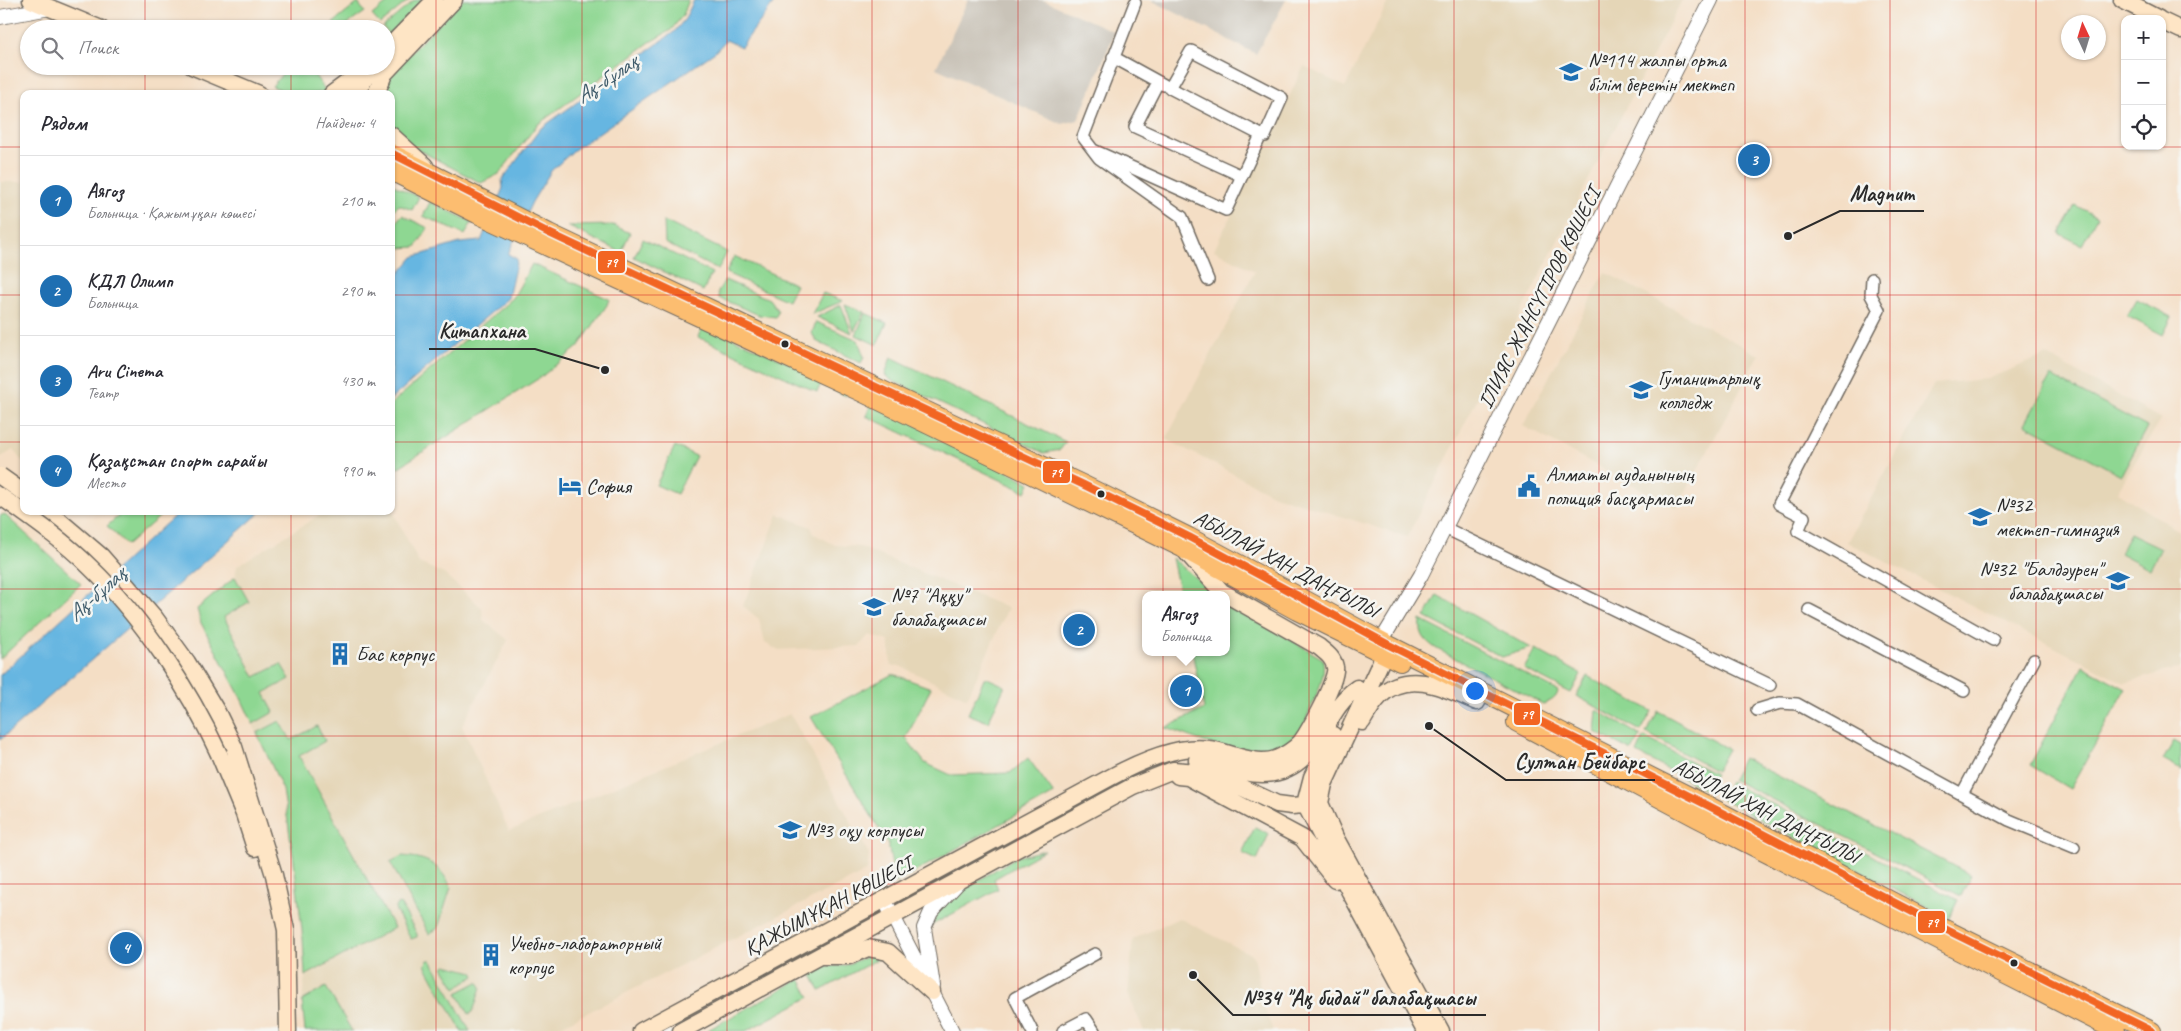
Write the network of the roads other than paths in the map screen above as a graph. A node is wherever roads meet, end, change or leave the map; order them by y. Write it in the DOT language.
graph roads {
  1 [pos="31,0"];
  2 [pos="435,0"];
  3 [pos="454,0"];
  4 [pos="1711,0"];
  5 [pos="2122,0"];
  6 [pos="1135,3"];
  7 [pos="50,8"];
  8 [pos="2151,15"];
  9 [pos="0,17"];
  10 [pos="79,20"];
  11 [pos="2166,23"];
  12 [pos="2180,28"];
  13 [pos="395,41"];
  14 [pos="395,52"];
  15 [pos="1113,57"];
  16 [pos="214,75"];
  17 [pos="365,75"];
  18 [pos="370,75"];
  19 [pos="375,75"];
  20 [pos="376,75"];
  21 [pos="1158,82"];
  22 [pos="1170,88"];
  23 [pos="249,90"];
  24 [pos="339,90"];
  25 [pos="359,90"];
  26 [pos="376,90"];
  27 [pos="380,90"];
  28 [pos="1261,135"];
  29 [pos="395,140"];
  30 [pos="1093,150"];
  31 [pos="395,155"];
  32 [pos="395,173"];
  33 [pos="1242,176"];
  34 [pos="441,178"];
  35 [pos="479,207"];
  36 [pos="546,239"];
  37 [pos="1872,279"];
  38 [pos="1208,280"];
  39 [pos="0,476"];
  40 [pos="20,480"];
  41 [pos="20,490"];
  42 [pos="0,491"];
  43 [pos="0,496"];
  44 [pos="20,496"];
  45 [pos="0,508"];
  46 [pos="20,511"];
  47 [pos="26,515"];
  48 [pos="53,515"];
  49 [pos="1445,528"];
  50 [pos="1182,548"];
  51 [pos="1221,591"];
  52 [pos="1230,597"];
  53 [pos="1809,610"];
  54 [pos="1993,640"];
  55 [pos="1382,648"];
  56 [pos="2034,660"];
  57 [pos="1770,685"];
  58 [pos="1357,688"];
  59 [pos="1964,690"];
  60 [pos="1477,702"];
  61 [pos="1757,710"];
  62 [pos="1342,744"];
  63 [pos="226,751"];
  64 [pos="1171,753"];
  65 [pos="1210,773"];
  66 [pos="1156,775"];
  67 [pos="1962,794"];
  68 [pos="1312,804"];
  69 [pos="2074,847"];
  70 [pos="960,882"];
  71 [pos="1350,892"];
  72 [pos="884,900"];
  73 [pos="893,918"];
  74 [pos="1095,954"];
  75 [pos="821,956"];
  76 [pos="934,997"];
  77 [pos="278,1031"];
  78 [pos="288,1031"];
  79 [pos="641,1031"];
  80 [pos="681,1031"];
  81 [pos="952,1031"];
  82 [pos="1032,1031"];
  83 [pos="1062,1031"];
  84 [pos="1094,1031"];
  85 [pos="1425,1031"];
  86 [pos="1441,1031"];
  87 [pos="2116,1031"];
  88 [pos="2152,1031"];
  1 -- 7 [label="main road"];
  2 -- 13 [label="main road"];
  3 -- 14 [label="main road"];
  4 -- 49 [label="street, ІЛИЯС ЖАНСҮГІРОВ КӨШЕСІ"];
  5 -- 8 [label="main road"];
  6 -- 15 [label="street"];
  7 -- 9 [label="street"];
  7 -- 10 [label="main road"];
  11 -- 12 [label="main road"];
  15 -- 21 [label="street"];
  15 -- 30 [label="street"];
  16 -- 23 [label="main road"];
  17 -- 24 [label="main road"];
  18 -- 25 [label="main road"];
  19 -- 26 [label="main road"];
  20 -- 27 [label="main road"];
  21 -- 22 [label="street"];
  21 -- 33 [label="street"];
  22 -- 28 [label="street"];
  22 -- 28 [label="street"];
  28 -- 33 [label="street"];
  29 -- 34 [label="main road"];
  30 -- 33 [label="street"];
  30 -- 38 [label="street"];
  31 -- 34 [label="main road, АБЫЛАЙ ХАН ДАҢҒЫЛЫ"];
  32 -- 35 [label="main road, АБЫЛАЙ ХАН ДАҢҒЫЛЫ"];
  34 -- 35 [label="main road, АБЫЛАЙ ХАН ДАҢҒЫЛЫ"];
  35 -- 36 [label="main road, АБЫЛАЙ ХАН ДАҢҒЫЛЫ"];
  36 -- 50 [label="main road, АБЫЛАЙ ХАН ДАҢҒЫЛЫ"];
  36 -- 55 [label="main road, АБЫЛАЙ ХАН ДАҢҒЫЛЫ"];
  37 -- 54 [label="street"];
  39 -- 41 [label="main road, bridge"];
  40 -- 42 [label="main road"];
  43 -- 46 [label="main road, bridge"];
  44 -- 45 [label="main road"];
  47 -- 63 [label="main road, bridge"];
  48 -- 63 [label="main road"];
  49 -- 55 [label="street, ІЛИЯС ЖАНСҮГІРОВ КӨШЕСІ"];
  49 -- 57 [label="street"];
  50 -- 51 [label="main road, ҚАЖЫМҰҚАН КӨШЕСІ"];
  50 -- 55 [label="main road, АБЫЛАЙ ХАН ДАҢҒЫЛЫ"];
  52 -- 64 [label="main road, ҚАЖЫМҰҚАН КӨШЕСІ"];
  53 -- 59 [label="street"];
  55 -- 58 [label="main road"];
  55 -- 60 [label="main road, АБЫЛАЙ ХАН ДАҢҒЫЛЫ"];
  55 -- 62 [label="main road"];
  55 -- 88 [label="main road, АБЫЛАЙ ХАН ДАҢҒЫЛЫ"];
  56 -- 67 [label="street"];
  58 -- 64 [label="main road"];
  58 -- 68 [label="main road"];
  60 -- 62 [label="main road"];
  60 -- 87 [label="main road, АБЫЛАЙ ХАН ДАҢҒЫЛЫ"];
  61 -- 67 [label="street"];
  62 -- 68 [label="main road"];
  63 -- 77 [label="main road"];
  63 -- 78 [label="main road"];
  64 -- 65 [label="main road"];
  64 -- 72 [label="main road, ҚАЖЫМҰҚАН КӨШЕСІ"];
  65 -- 66 [label="main road"];
  65 -- 68 [label="main road"];
  66 -- 70 [label="main road, ҚАЖЫМҰҚАН КӨШЕСІ"];
  66 -- 71 [label="main road"];
  67 -- 69 [label="street"];
  68 -- 71 [label="main road"];
  68 -- 86 [label="main road"];
  70 -- 73 [label="main road, ҚАЖЫМҰҚАН КӨШЕСІ"];
  70 -- 76 [label="street"];
  71 -- 85 [label="main road"];
  72 -- 73 [label="street"];
  72 -- 79 [label="main road, ҚАЖЫМҰҚАН КӨШЕСІ"];
  73 -- 75 [label="main road, ҚАЖЫМҰҚАН КӨШЕСІ"];
  73 -- 76 [label="street"];
  74 -- 82 [label="street"];
  75 -- 76 [label="main road"];
  75 -- 80 [label="main road, ҚАЖЫМҰҚАН КӨШЕСІ"];
  76 -- 81 [label="street"];
  83 -- 84 [label="street"];
}
